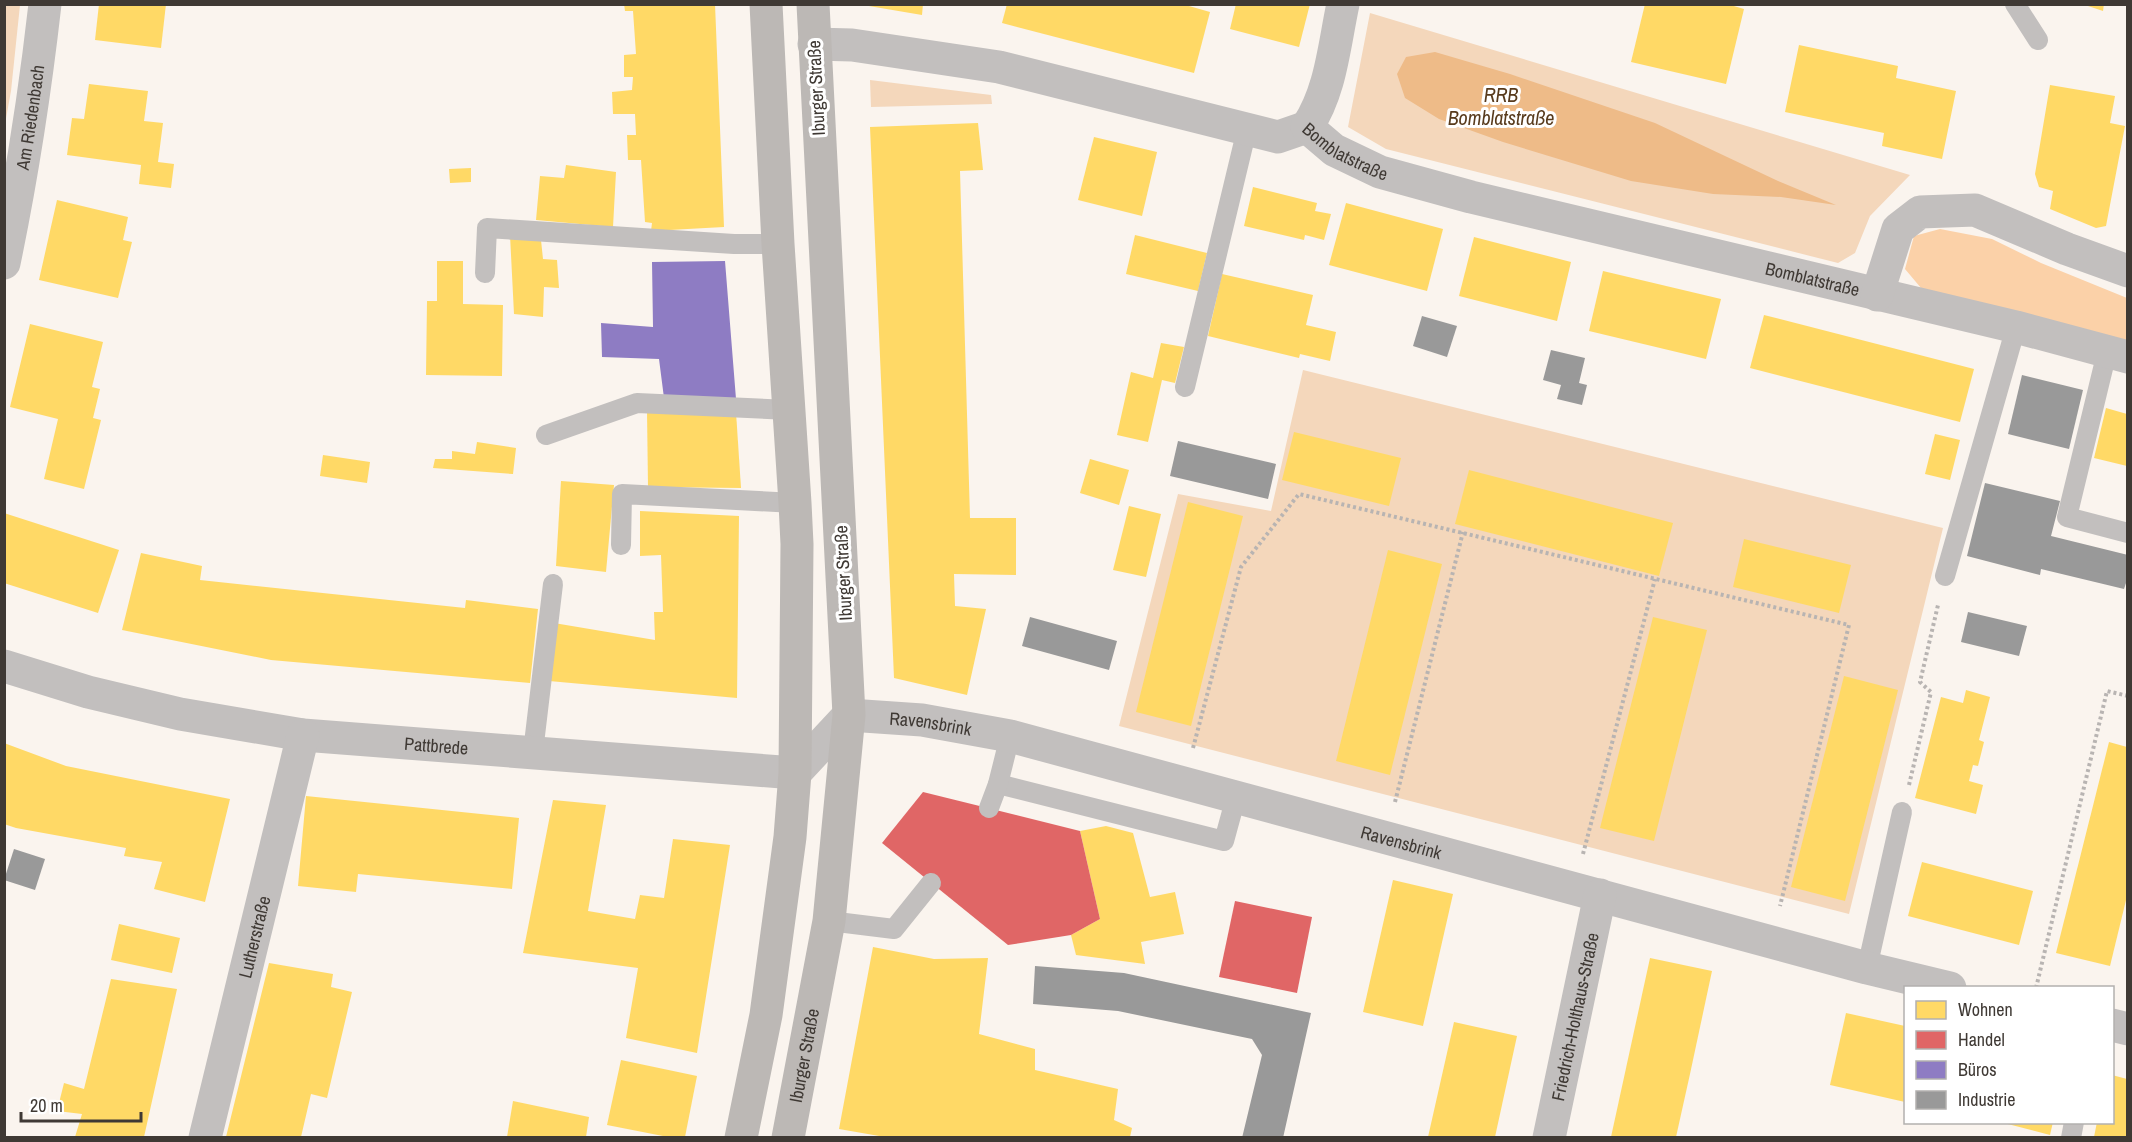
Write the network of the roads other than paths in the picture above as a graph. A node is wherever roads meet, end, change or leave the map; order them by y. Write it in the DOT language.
graph roads {
  1 [pos="45,4"];
  2 [pos="766,4"];
  3 [pos="813,4"];
  4 [pos="1343,4"];
  5 [pos="2015,4"];
  6 [pos="2038,40"];
  7 [pos="814,44"];
  8 [pos="1307,127"];
  9 [pos="1247,129"];
  10 [pos="778,244"];
  11 [pos="4,263"];
  12 [pos="2127,271"];
  13 [pos="485,273"];
  14 [pos="1877,295"];
  15 [pos="2016,327"];
  16 [pos="2117,354"];
  17 [pos="1185,387"];
  18 [pos="789,410"];
  19 [pos="546,435"];
  20 [pos="795,503"];
  21 [pos="2127,533"];
  22 [pos="621,544"];
  23 [pos="1945,576"];
  24 [pos="553,584"];
  25 [pos="4,666"];
  26 [pos="849,715"];
  27 [pos="303,735"];
  28 [pos="1010,736"];
  29 [pos="533,752"];
  30 [pos="795,773"];
  31 [pos="998,783"];
  32 [pos="1236,797"];
  33 [pos="989,808"];
  34 [pos="1902,812"];
  35 [pos="932,883"];
  36 [pos="1587,892"];
  37 [pos="829,921"];
  38 [pos="1867,968"];
  39 [pos="1946,986"];
  40 [pos="206,1137"];
  41 [pos="741,1137"];
  42 [pos="788,1137"];
  43 [pos="1549,1137"];
  1 -- 11 [label="street, Am Riedenbach"];
  2 -- 10 [label="main road"];
  3 -- 7 [label="main road, Iburger Straße"];
  4 -- 8 [label="street"];
  5 -- 6 [label="lane"];
  7 -- 9 [label="street, Bomblatstraße"];
  7 -- 26 [label="main road, Iburger Straße"];
  8 -- 9 [label="street, Bomblatstraße"];
  8 -- 14 [label="street, Bomblatstraße"];
  9 -- 17 [label="lane"];
  10 -- 13 [label="lane"];
  10 -- 18 [label="main road"];
  12 -- 14 [label="street, Bomblatstraße"];
  14 -- 15 [label="street, Bomblatstraße"];
  15 -- 16 [label="street, Bomblatstraße"];
  15 -- 23 [label="lane"];
  16 -- 21 [label="lane"];
  18 -- 19 [label="lane"];
  18 -- 20 [label="main road"];
  20 -- 22 [label="lane"];
  20 -- 30 [label="main road"];
  24 -- 29 [label="lane"];
  25 -- 27 [label="street, Pattbrede"];
  26 -- 28 [label="street, Ravensbrink"];
  26 -- 30 [label="street"];
  26 -- 37 [label="main road, Iburger Straße"];
  27 -- 29 [label="street, Pattbrede"];
  27 -- 40 [label="street, Lutherstraße"];
  28 -- 31 [label="lane"];
  28 -- 32 [label="street, Ravensbrink"];
  29 -- 30 [label="street, Pattbrede"];
  30 -- 41 [label="main road"];
  31 -- 32 [label="lane"];
  31 -- 33 [label="lane"];
  32 -- 36 [label="street, Ravensbrink"];
  34 -- 38 [label="lane"];
  35 -- 37 [label="lane"];
  36 -- 38 [label="street, Ravensbrink"];
  36 -- 43 [label="street, Friedrich-Holthaus-Straße"];
  37 -- 42 [label="main road, Iburger Straße"];
  38 -- 39 [label="street, Ravensbrink"];
}
